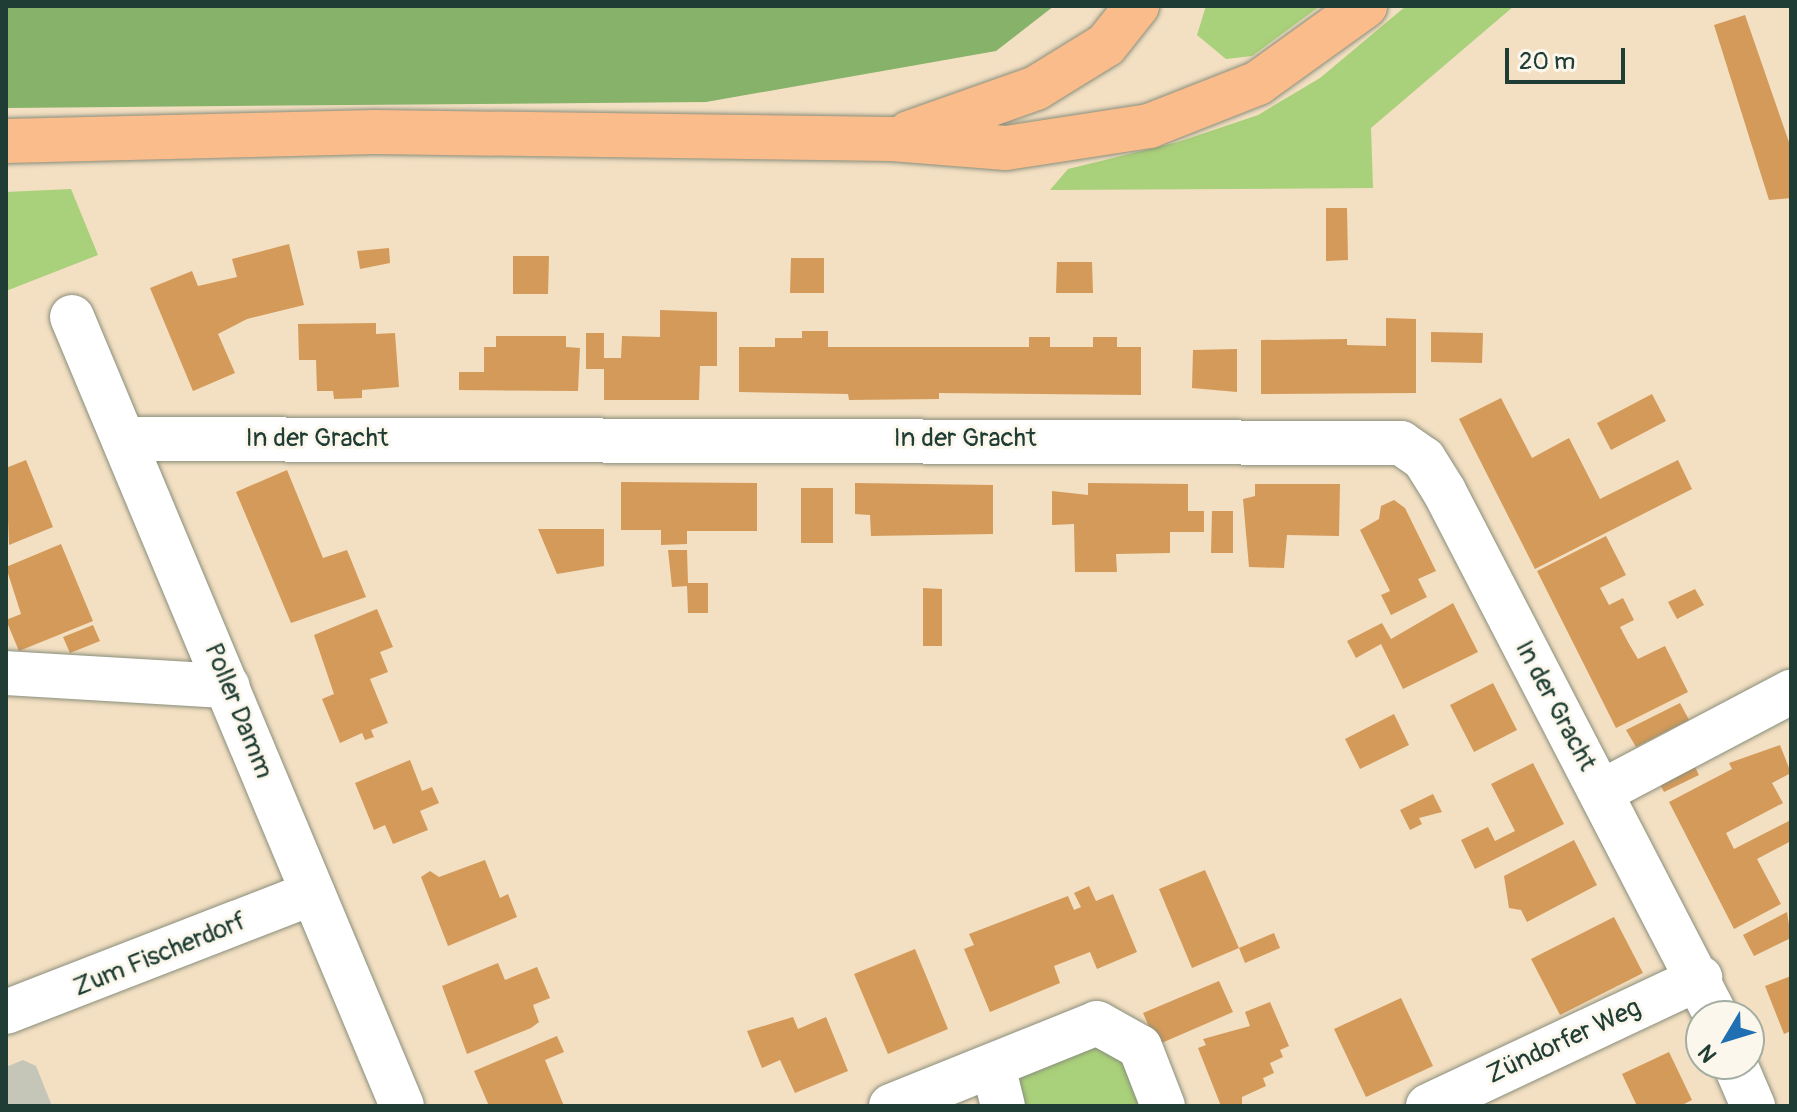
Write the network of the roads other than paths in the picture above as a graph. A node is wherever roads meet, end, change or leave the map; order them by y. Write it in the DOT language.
graph roads {
  1 [pos="1137,6"];
  2 [pos="1365,6"];
  3 [pos="892,139"];
  4 [pos="6,141"];
  5 [pos="72,317"];
  6 [pos="124,439"];
  7 [pos="6,673"];
  8 [pos="228,686"];
  9 [pos="1791,692"];
  10 [pos="1601,792"];
  11 [pos="313,893"];
  12 [pos="1708,997"];
  13 [pos="6,1012"];
  14 [pos="1742,1080"];
  15 [pos="998,1086"];
  16 [pos="402,1106"];
  17 [pos="891,1106"];
  18 [pos="1163,1106"];
  19 [pos="1428,1106"];
  20 [pos="1753,1106"];
  1 -- 3 [label="highway"];
  2 -- 3 [label="highway"];
  3 -- 4 [label="highway"];
  5 -- 6 [label="street, Poller Damm"];
  6 -- 8 [label="street, Poller Damm"];
  6 -- 10 [label="street, In der Gracht"];
  7 -- 8 [label="street"];
  8 -- 11 [label="street, Poller Damm"];
  9 -- 10 [label="street, In der Gracht"];
  10 -- 12 [label="street, In der Gracht"];
  11 -- 13 [label="street, Zum Fischerdorf"];
  11 -- 16 [label="street, Poller Damm"];
  12 -- 19 [label="street, Zündorfer Weg"];
  14 -- 20 [label="street"];
  15 -- 17 [label="street"];
  15 -- 18 [label="street"];
}
